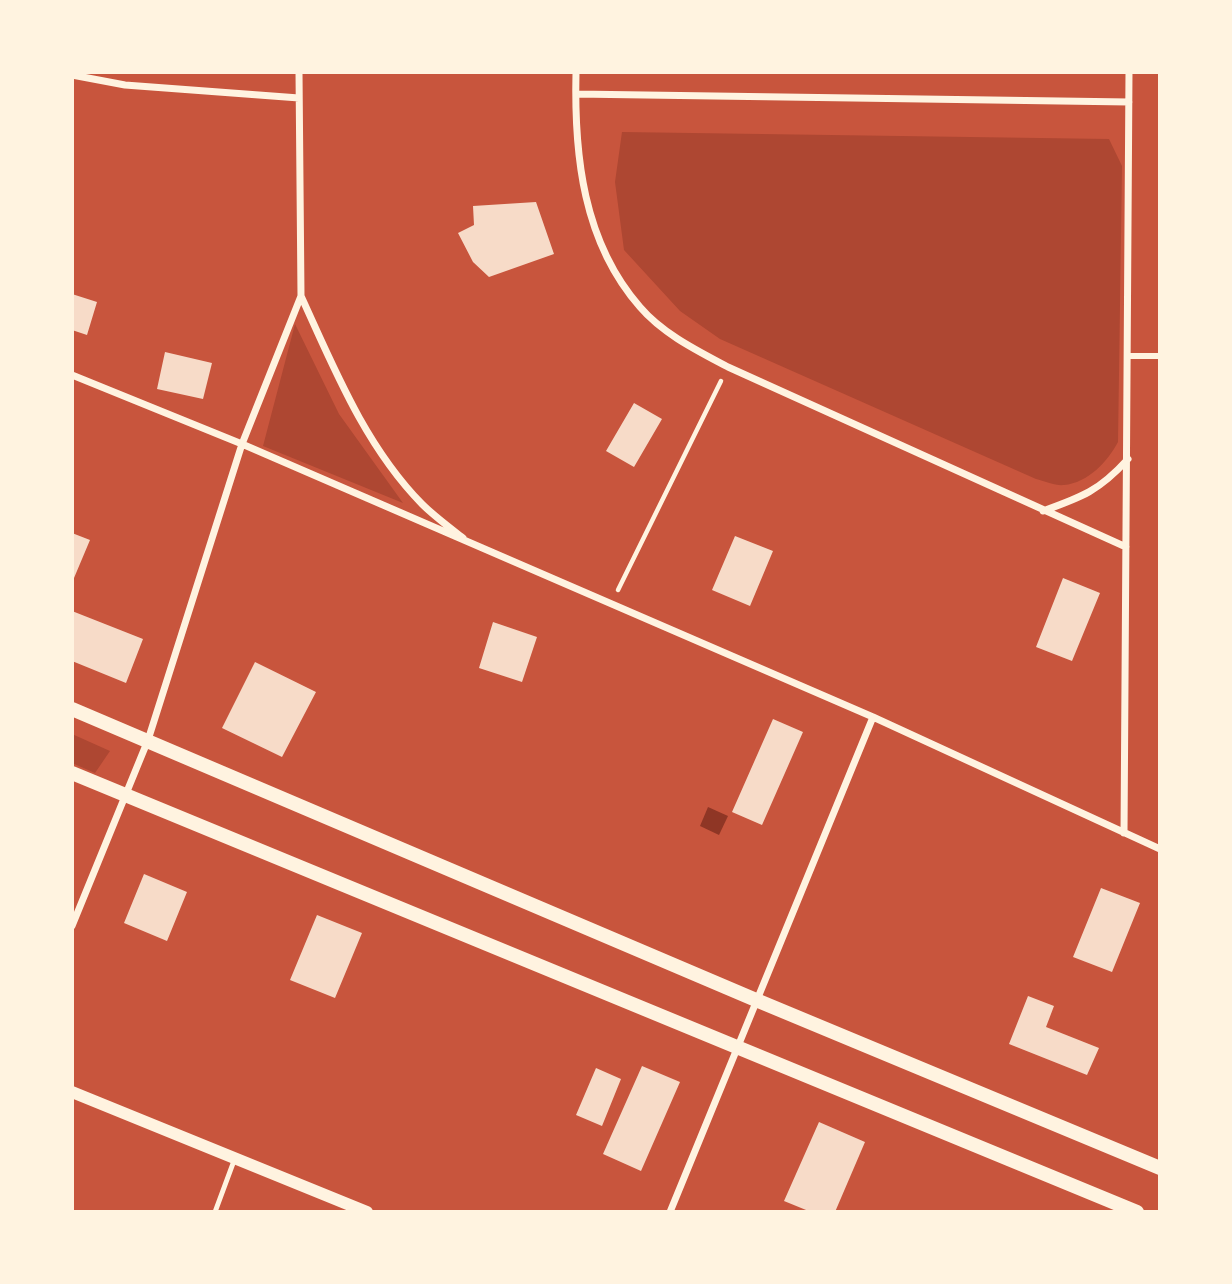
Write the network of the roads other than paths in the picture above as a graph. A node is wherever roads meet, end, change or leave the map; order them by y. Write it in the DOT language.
graph roads {
  1 [pos="299,72"];
  2 [pos="576,72"];
  3 [pos="1129,72"];
  4 [pos="72,75"];
  5 [pos="576,94"];
  6 [pos="299,97"];
  7 [pos="1129,102"];
  8 [pos="301,296"];
  9 [pos="1128,356"];
  10 [pos="1160,356"];
  11 [pos="72,375"];
  12 [pos="242,444"];
  13 [pos="1128,459"];
  14 [pos="1042,512"];
  15 [pos="471,545"];
  16 [pos="1126,547"];
  17 [pos="72,709"];
  18 [pos="873,717"];
  19 [pos="148,740"];
  20 [pos="72,773"];
  21 [pos="125,795"];
  22 [pos="1124,833"];
  23 [pos="1160,849"];
  24 [pos="72,926"];
  25 [pos="756,1000"];
  26 [pos="739,1047"];
  27 [pos="72,1092"];
  28 [pos="235,1158"];
  29 [pos="1160,1168"];
  30 [pos="215,1212"];
  31 [pos="367,1212"];
  32 [pos="670,1212"];
  33 [pos="1137,1212"];
  1 -- 6 [label="street"];
  2 -- 5 [label="street"];
  3 -- 7 [label="street"];
  4 -- 6 [label="street"];
  5 -- 7 [label="street"];
  5 -- 14 [label="street"];
  6 -- 8 [label="street"];
  7 -- 9 [label="street"];
  8 -- 12 [label="street"];
  8 -- 15 [label="street"];
  9 -- 10 [label="street"];
  9 -- 13 [label="street"];
  11 -- 12 [label="street"];
  12 -- 15 [label="street"];
  12 -- 19 [label="street"];
  13 -- 14 [label="street"];
  13 -- 16 [label="street"];
  14 -- 16 [label="street"];
  15 -- 18 [label="street"];
  16 -- 22 [label="street"];
  17 -- 19 [label="main road"];
  18 -- 22 [label="street"];
  18 -- 25 [label="street"];
  19 -- 21 [label="street"];
  19 -- 25 [label="main road"];
  20 -- 21 [label="main road"];
  21 -- 24 [label="street"];
  21 -- 26 [label="main road"];
  22 -- 23 [label="street"];
  25 -- 26 [label="street"];
  25 -- 29 [label="main road"];
  26 -- 32 [label="street"];
  26 -- 33 [label="main road"];
  27 -- 28 [label="street"];
  28 -- 30 [label="lane"];
  28 -- 31 [label="street"];
}
